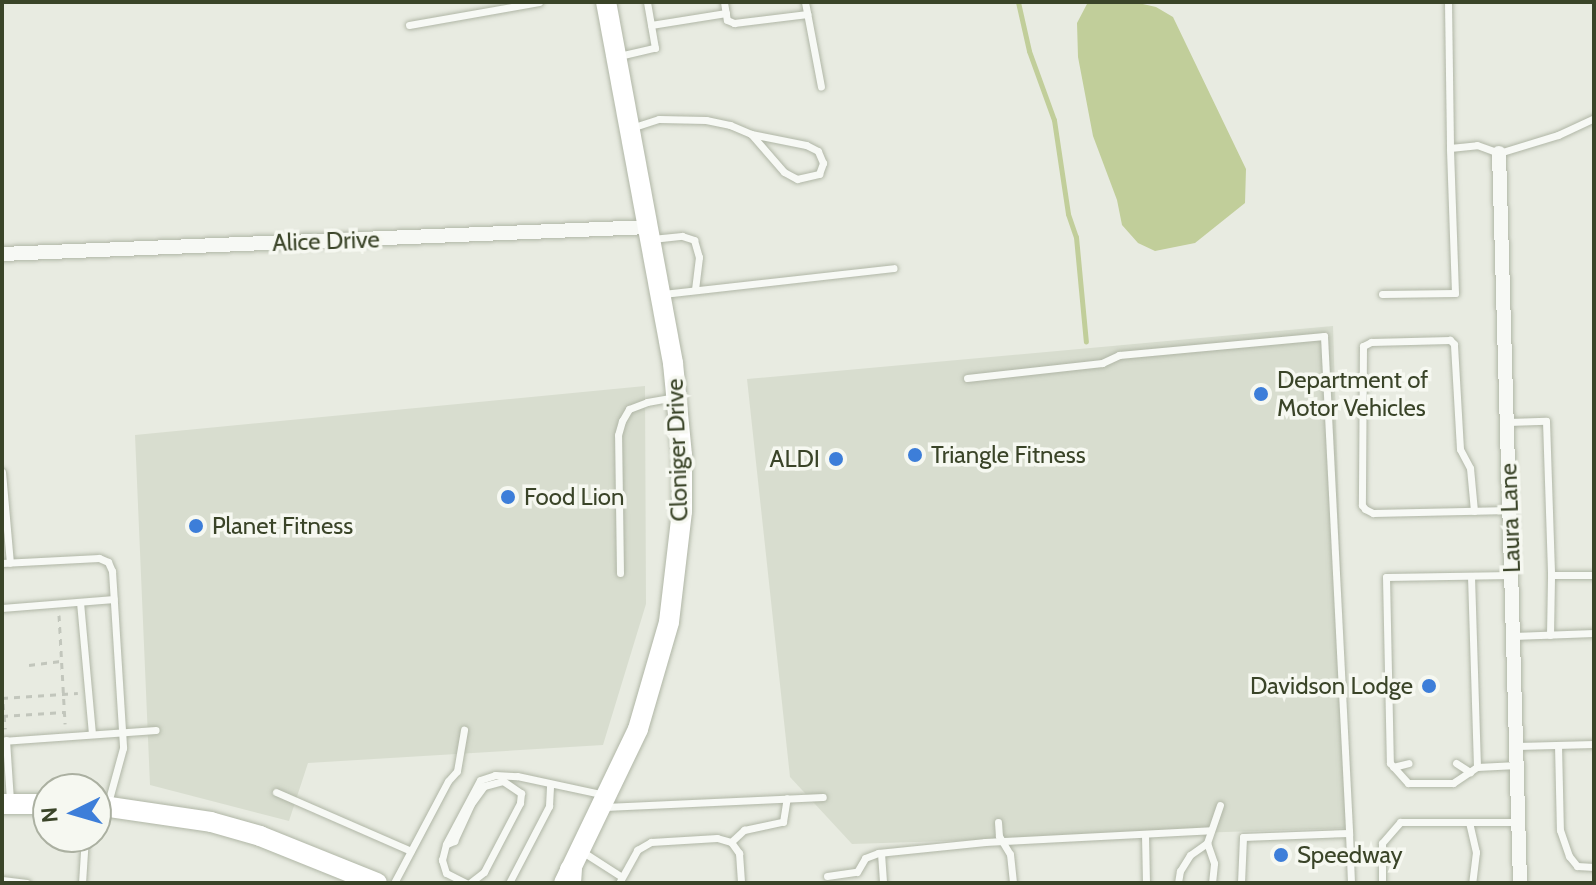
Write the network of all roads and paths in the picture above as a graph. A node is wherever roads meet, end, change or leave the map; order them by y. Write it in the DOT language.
graph roads {
  1 [pos="539,2"];
  2 [pos="606,2"];
  3 [pos="647,2"];
  4 [pos="724,2"];
  5 [pos="805,2"];
  6 [pos="1448,2"];
  7 [pos="726,13"];
  8 [pos="807,14"];
  9 [pos="409,25"];
  10 [pos="651,25"];
  11 [pos="617,56"];
  12 [pos="821,87"];
  13 [pos="1594,118"];
  14 [pos="631,128"];
  15 [pos="751,134"];
  16 [pos="1450,148"];
  17 [pos="1499,153"];
  18 [pos="650,233"];
  19 [pos="2,254"];
  20 [pos="894,268"];
  21 [pos="695,290"];
  22 [pos="661,294"];
  23 [pos="1382,294"];
  24 [pos="967,378"];
  25 [pos="677,397"];
  26 [pos="1508,422"];
  27 [pos="2,472"];
  28 [pos="1510,510"];
  29 [pos="1474,511"];
  30 [pos="6,563"];
  31 [pos="620,573"];
  32 [pos="1512,575"];
  33 [pos="1551,575"];
  34 [pos="1594,575"];
  35 [pos="1471,576"];
  36 [pos="114,599"];
  37 [pos="80,602"];
  38 [pos="58,604"];
  39 [pos="2,608"];
  40 [pos="1594,633"];
  41 [pos="1550,635"];
  42 [pos="1513,636"];
  43 [pos="61,661"];
  44 [pos="29,665"];
  45 [pos="2,692"];
  46 [pos="88,692"];
  47 [pos="63,694"];
  48 [pos="2,698"];
  49 [pos="64,712"];
  50 [pos="3,716"];
  51 [pos="123,730"];
  52 [pos="156,730"];
  53 [pos="464,730"];
  54 [pos="92,733"];
  55 [pos="65,735"];
  56 [pos="4,740"];
  57 [pos="1594,744"];
  58 [pos="1558,745"];
  59 [pos="1517,746"];
  60 [pos="1409,763"];
  61 [pos="1456,763"];
  62 [pos="1517,765"];
  63 [pos="1393,767"];
  64 [pos="1473,770"];
  65 [pos="112,778"];
  66 [pos="550,784"];
  67 [pos="276,792"];
  68 [pos="823,797"];
  69 [pos="787,798"];
  70 [pos="605,801"];
  71 [pos="6,804"];
  72 [pos="32,804"];
  73 [pos="1220,805"];
  74 [pos="112,807"];
  75 [pos="998,822"];
  76 [pos="1469,822"];
  77 [pos="1519,822"];
  78 [pos="1211,830"];
  79 [pos="1349,833"];
  80 [pos="1145,835"];
  81 [pos="731,842"];
  82 [pos="1207,843"];
  83 [pos="446,844"];
  84 [pos="1003,844"];
  85 [pos="411,851"];
  86 [pos="84,853"];
  87 [pos="881,853"];
  88 [pos="1594,867"];
  89 [pos="572,872"];
  90 [pos="446,873"];
  91 [pos="827,876"];
  92 [pos="620,880"];
  93 [pos="4,881"];
  94 [pos="27,883"];
  95 [pos="82,883"];
  96 [pos="377,883"];
  97 [pos="394,883"];
  98 [pos="440,883"];
  99 [pos="468,883"];
  100 [pos="509,883"];
  101 [pos="741,883"];
  102 [pos="883,883"];
  103 [pos="1013,883"];
  104 [pos="1146,883"];
  105 [pos="1178,883"];
  106 [pos="1212,883"];
  107 [pos="1241,883"];
  108 [pos="1351,883"];
  109 [pos="1382,883"];
  110 [pos="1472,883"];
  111 [pos="1520,883"];
  1 -- 9 [label="lane"];
  2 -- 11 [label="main road, Cloniger Drive"];
  3 -- 10 [label="lane"];
  4 -- 7 [label="lane"];
  5 -- 8 [label="lane"];
  6 -- 16 [label="lane"];
  7 -- 8 [label="lane"];
  7 -- 10 [label="lane"];
  8 -- 12 [label="lane"];
  10 -- 11 [label="lane"];
  11 -- 14 [label="main road, Cloniger Drive"];
  13 -- 17 [label="lane"];
  14 -- 15 [label="lane"];
  14 -- 18 [label="main road, Cloniger Drive"];
  15 -- 15 [label="lane"];
  16 -- 17 [label="lane"];
  16 -- 23 [label="lane"];
  17 -- 26 [label="street, Laura Lane"];
  18 -- 19 [label="street, Alice Drive"];
  18 -- 21 [label="lane"];
  18 -- 22 [label="main road, Cloniger Drive"];
  20 -- 21 [label="lane"];
  21 -- 22 [label="lane"];
  22 -- 25 [label="main road, Cloniger Drive"];
  24 -- 79 [label="lane"];
  25 -- 31 [label="lane"];
  25 -- 70 [label="main road, Cloniger Drive"];
  26 -- 28 [label="street, Laura Lane"];
  26 -- 33 [label="lane"];
  27 -- 30 [label="lane"];
  28 -- 29 [label="lane"];
  28 -- 32 [label="street, Laura Lane"];
  29 -- 29 [label="lane"];
  30 -- 36 [label="lane"];
  32 -- 35 [label="lane"];
  32 -- 42 [label="street, Laura Lane"];
  33 -- 34 [label="lane"];
  33 -- 41 [label="lane"];
  35 -- 63 [label="lane"];
  35 -- 64 [label="lane"];
  36 -- 37 [label="lane"];
  36 -- 51 [label="lane"];
  37 -- 38 [label="lane"];
  37 -- 46 [label="lane"];
  38 -- 39 [label="lane"];
  38 -- 43 [label="path"];
  40 -- 41 [label="lane"];
  41 -- 42 [label="lane"];
  42 -- 59 [label="street, Laura Lane"];
  43 -- 44 [label="path"];
  43 -- 47 [label="path"];
  45 -- 48 [label="path"];
  46 -- 47 [label="path"];
  46 -- 54 [label="lane"];
  47 -- 48 [label="path"];
  47 -- 49 [label="path"];
  48 -- 50 [label="path"];
  49 -- 50 [label="path"];
  49 -- 55 [label="path"];
  50 -- 56 [label="path"];
  51 -- 52 [label="lane"];
  51 -- 54 [label="lane"];
  51 -- 65 [label="lane"];
  53 -- 85 [label="lane"];
  54 -- 55 [label="lane"];
  55 -- 56 [label="lane"];
  56 -- 71 [label="lane"];
  57 -- 58 [label="lane"];
  58 -- 59 [label="lane"];
  58 -- 88 [label="lane"];
  59 -- 62 [label="street, Laura Lane"];
  60 -- 63 [label="lane"];
  61 -- 64 [label="lane"];
  62 -- 64 [label="lane"];
  62 -- 77 [label="street, Laura Lane"];
  63 -- 64 [label="lane"];
  66 -- 70 [label="lane"];
  66 -- 83 [label="lane"];
  66 -- 100 [label="lane"];
  67 -- 85 [label="lane"];
  68 -- 69 [label="lane"];
  69 -- 70 [label="lane"];
  69 -- 81 [label="lane"];
  70 -- 89 [label="main road, Cloniger Drive"];
  71 -- 72 [label="main road"];
  73 -- 78 [label="lane"];
  74 -- 96 [label="main road"];
  75 -- 84 [label="lane"];
  76 -- 77 [label="lane"];
  76 -- 109 [label="lane"];
  76 -- 110 [label="lane"];
  77 -- 111 [label="street, Laura Lane"];
  78 -- 80 [label="lane"];
  78 -- 82 [label="lane"];
  79 -- 107 [label="lane"];
  79 -- 108 [label="lane"];
  80 -- 84 [label="lane"];
  80 -- 104 [label="lane"];
  81 -- 92 [label="lane"];
  81 -- 101 [label="lane"];
  82 -- 105 [label="lane"];
  82 -- 106 [label="lane"];
  83 -- 90 [label="lane"];
  83 -- 99 [label="lane"];
  84 -- 87 [label="lane"];
  84 -- 103 [label="lane"];
  85 -- 97 [label="lane"];
  86 -- 95 [label="lane"];
  87 -- 91 [label="lane"];
  87 -- 102 [label="lane"];
  89 -- 92 [label="lane"];
  90 -- 98 [label="lane"];
  90 -- 99 [label="lane"];
  93 -- 94 [label="lane"];
}
